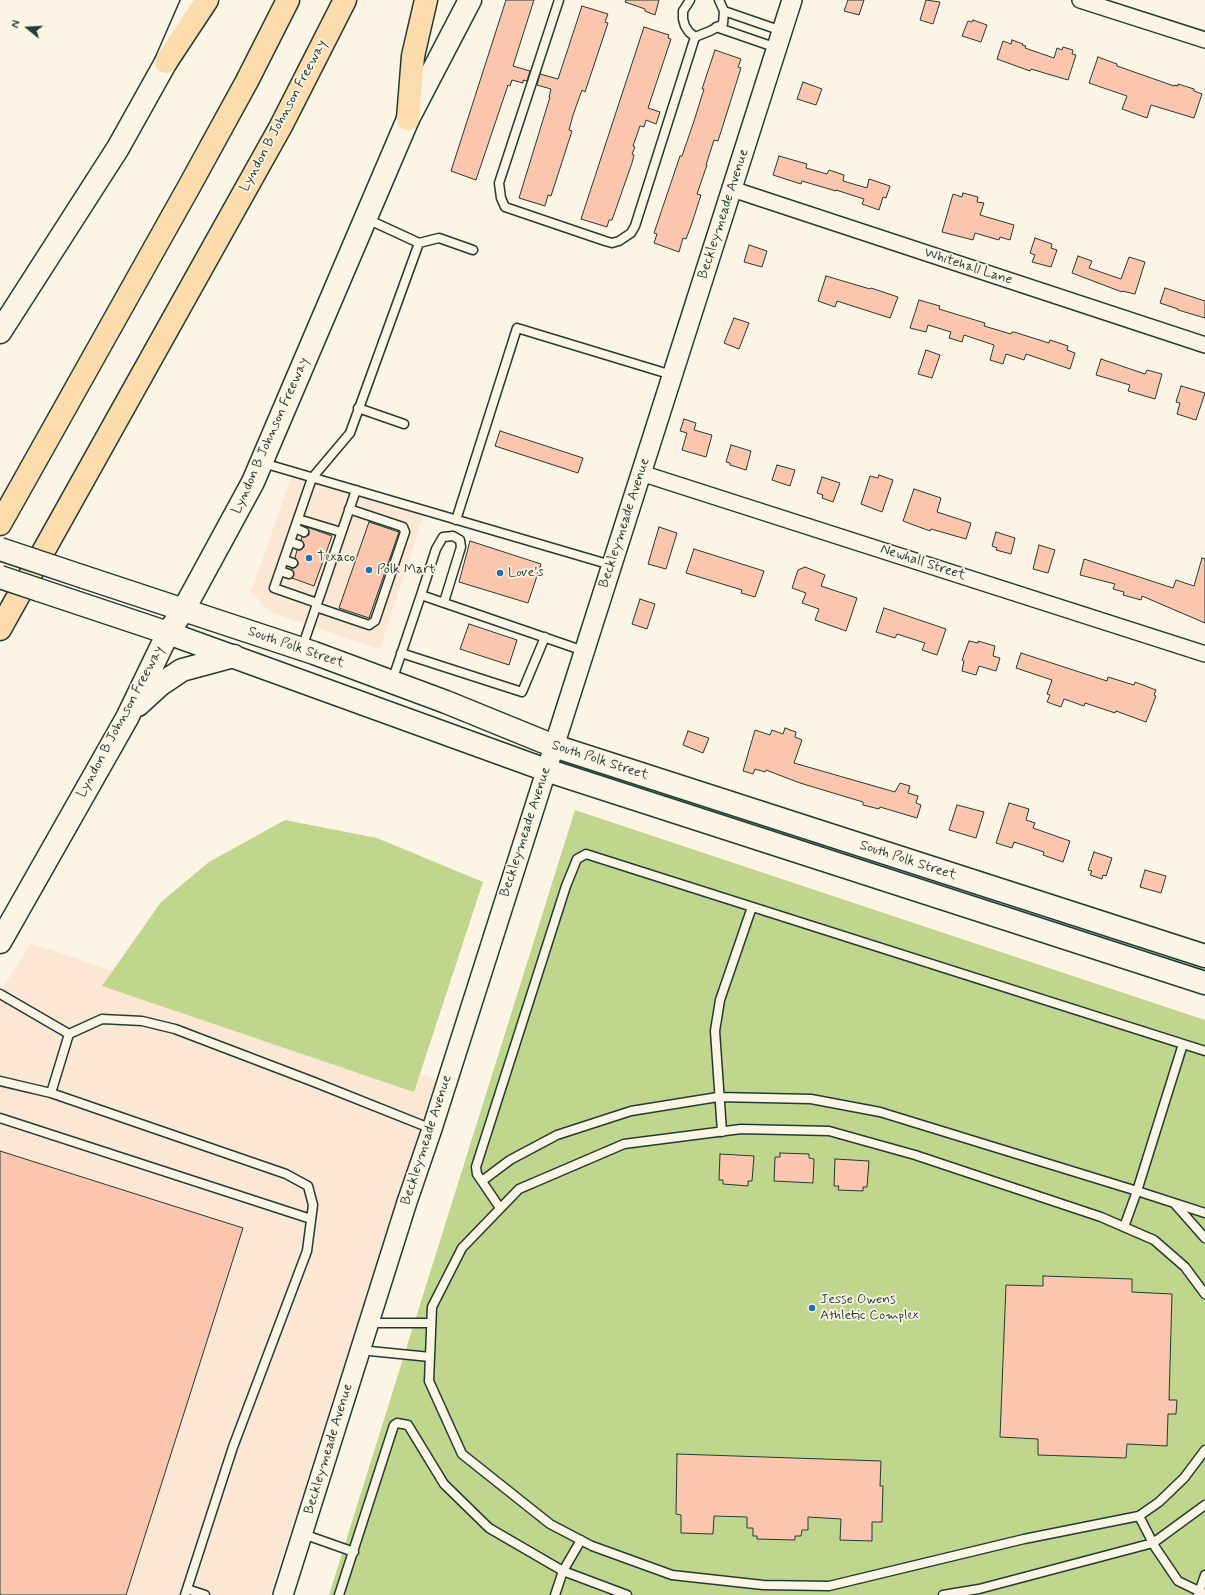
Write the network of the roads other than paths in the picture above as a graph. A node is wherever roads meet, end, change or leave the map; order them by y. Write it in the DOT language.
graph roads {
  1 [pos="192,0"];
  2 [pos="207,0"];
  3 [pos="288,0"];
  4 [pos="345,0"];
  5 [pos="426,0"];
  6 [pos="470,0"];
  7 [pos="559,0"];
  8 [pos="690,0"];
  9 [pos="719,0"];
  10 [pos="792,0"];
  11 [pos="1080,0"];
  12 [pos="724,12"];
  13 [pos="716,27"];
  14 [pos="695,37"];
  15 [pos="779,39"];
  16 [pos="1205,40"];
  17 [pos="166,62"];
  18 [pos="408,118"];
  19 [pos="732,189"];
  20 [pos="365,218"];
  21 [pos="419,243"];
  22 [pos="473,250"];
  23 [pos="0,332"];
  24 [pos="1205,345"];
  25 [pos="672,374"];
  26 [pos="358,408"];
  27 [pos="404,424"];
  28 [pos="261,463"];
  29 [pos="641,473"];
  30 [pos="312,478"];
  31 [pos="356,490"];
  32 [pos="349,509"];
  33 [pos="298,519"];
  34 [pos="456,520"];
  35 [pos="0,524"];
  36 [pos="295,528"];
  37 [pos="304,532"];
  38 [pos="341,532"];
  39 [pos="290,542"];
  40 [pos="299,545"];
  41 [pos="0,550"];
  42 [pos="284,560"];
  43 [pos="293,563"];
  44 [pos="611,565"];
  45 [pos="280,571"];
  46 [pos="289,574"];
  47 [pos="0,577"];
  48 [pos="421,594"];
  49 [pos="444,602"];
  50 [pos="316,605"];
  51 [pos="184,609"];
  52 [pos="0,629"];
  53 [pos="168,633"];
  54 [pos="544,637"];
  55 [pos="302,649"];
  56 [pos="584,651"];
  57 [pos="401,653"];
  58 [pos="1205,654"];
  59 [pos="234,656"];
  60 [pos="391,682"];
  61 [pos="127,718"];
  62 [pos="554,746"];
  63 [pos="546,770"];
  64 [pos="930,868"];
  65 [pos="923,891"];
  66 [pos="752,907"];
  67 [pos="0,942"];
  68 [pos="1205,956"];
  69 [pos="1205,983"];
  70 [pos="0,994"];
  71 [pos="69,1034"];
  72 [pos="1183,1044"];
  73 [pos="1205,1051"];
  74 [pos="0,1081"];
  75 [pos="51,1093"];
  76 [pos="718,1097"];
  77 [pos="0,1118"];
  78 [pos="432,1129"];
  79 [pos="722,1132"];
  80 [pos="482,1181"];
  81 [pos="1137,1191"];
  82 [pos="1175,1203"];
  83 [pos="500,1208"];
  84 [pos="1205,1213"];
  85 [pos="311,1218"];
  86 [pos="1124,1227"];
  87 [pos="1205,1238"];
  88 [pos="1205,1294"];
  89 [pos="369,1323"];
  90 [pos="431,1323"];
  91 [pos="360,1350"];
  92 [pos="430,1357"];
  93 [pos="1205,1450"];
  94 [pos="1205,1505"];
  95 [pos="1139,1516"];
  96 [pos="303,1534"];
  97 [pos="581,1540"];
  98 [pos="1153,1543"];
  99 [pos="354,1552"];
  100 [pos="563,1571"];
  101 [pos="1205,1575"];
  102 [pos="186,1592"];
  103 [pos="979,1592"];
  104 [pos="1201,1593"];
  105 [pos="205,1595"];
  106 [pos="284,1595"];
  107 [pos="339,1595"];
  108 [pos="554,1595"];
  109 [pos="627,1595"];
  110 [pos="943,1595"];
  1 -- 17 [label="main road"];
  2 -- 17 [label="highway"];
  3 -- 35 [label="highway"];
  4 -- 52 [label="highway, Lyndon B Johnson Freeway"];
  5 -- 18 [label="highway"];
  6 -- 18 [label="main road, Lyndon B Johnson Freeway"];
  7 -- 14 [label="lane"];
  8 -- 14 [label="lane"];
  9 -- 12 [label="lane"];
  10 -- 15 [label="street, Beckleymeade Avenue"];
  11 -- 16 [label="street"];
  12 -- 13 [label="lane"];
  12 -- 15 [label="lane"];
  13 -- 14 [label="lane"];
  13 -- 15 [label="lane"];
  15 -- 19 [label="street, Beckleymeade Avenue"];
  17 -- 23 [label="main road"];
  18 -- 20 [label="main road, Lyndon B Johnson Freeway"];
  19 -- 24 [label="street, Whitehall Lane"];
  19 -- 25 [label="street, Beckleymeade Avenue"];
  20 -- 21 [label="lane"];
  20 -- 28 [label="main road, Lyndon B Johnson Freeway"];
  21 -- 22 [label="lane"];
  21 -- 26 [label="lane"];
  25 -- 29 [label="street, Beckleymeade Avenue"];
  25 -- 34 [label="lane"];
  26 -- 27 [label="lane"];
  26 -- 30 [label="lane"];
  28 -- 30 [label="lane"];
  28 -- 51 [label="main road, Lyndon B Johnson Freeway"];
  29 -- 44 [label="street, Beckleymeade Avenue"];
  29 -- 58 [label="street, Newhall Street"];
  30 -- 31 [label="lane"];
  30 -- 33 [label="lane"];
  31 -- 32 [label="lane"];
  31 -- 34 [label="lane"];
  32 -- 38 [label="lane"];
  32 -- 50 [label="lane"];
  33 -- 36 [label="lane"];
  33 -- 38 [label="lane"];
  34 -- 44 [label="lane"];
  36 -- 37 [label="lane"];
  36 -- 39 [label="lane"];
  38 -- 50 [label="lane"];
  39 -- 40 [label="lane"];
  39 -- 42 [label="lane"];
  41 -- 51 [label="main road, South Polk Street, bridge"];
  42 -- 43 [label="lane"];
  42 -- 45 [label="lane"];
  44 -- 56 [label="street, Beckleymeade Avenue"];
  45 -- 46 [label="lane"];
  45 -- 50 [label="lane"];
  47 -- 53 [label="main road, South Polk Street, bridge"];
  48 -- 49 [label="lane"];
  48 -- 49 [label="lane"];
  48 -- 57 [label="lane"];
  49 -- 54 [label="lane"];
  50 -- 55 [label="lane"];
  51 -- 53 [label="main road, Lyndon B Johnson Freeway"];
  51 -- 55 [label="main road, South Polk Street"];
  53 -- 59 [label="main road, South Polk Street"];
  53 -- 61 [label="main road, Lyndon B Johnson Freeway"];
  54 -- 56 [label="lane"];
  54 -- 57 [label="lane"];
  55 -- 60 [label="main road, South Polk Street"];
  56 -- 62 [label="street, Beckleymeade Avenue"];
  57 -- 60 [label="lane"];
  59 -- 61 [label="main road"];
  59 -- 63 [label="main road, South Polk Street"];
  60 -- 62 [label="main road, South Polk Street"];
  61 -- 67 [label="main road, Lyndon B Johnson Freeway"];
  62 -- 63 [label="street, Beckleymeade Avenue"];
  62 -- 64 [label="main road, South Polk Street"];
  63 -- 65 [label="main road, South Polk Street"];
  63 -- 78 [label="street, Beckleymeade Avenue"];
  64 -- 65 [label="main road"];
  64 -- 68 [label="main road, South Polk Street"];
  65 -- 69 [label="main road, South Polk Street"];
  66 -- 72 [label="lane"];
  66 -- 76 [label="lane"];
  66 -- 80 [label="lane"];
  70 -- 71 [label="lane"];
  71 -- 75 [label="lane"];
  71 -- 78 [label="lane"];
  72 -- 73 [label="lane"];
  72 -- 81 [label="lane"];
  74 -- 75 [label="lane"];
  75 -- 85 [label="lane"];
  76 -- 79 [label="lane"];
  76 -- 80 [label="lane"];
  76 -- 81 [label="lane"];
  77 -- 85 [label="lane"];
  78 -- 89 [label="street, Beckleymeade Avenue"];
  79 -- 83 [label="lane"];
  79 -- 86 [label="lane"];
  80 -- 83 [label="lane"];
  81 -- 82 [label="lane"];
  81 -- 86 [label="lane"];
  82 -- 84 [label="lane"];
  82 -- 87 [label="lane"];
  83 -- 90 [label="lane"];
  85 -- 102 [label="lane"];
  86 -- 88 [label="lane"];
  89 -- 90 [label="lane"];
  89 -- 91 [label="street, Beckleymeade Avenue"];
  90 -- 92 [label="lane"];
  91 -- 92 [label="lane"];
  91 -- 96 [label="street, Beckleymeade Avenue"];
  92 -- 97 [label="lane"];
  93 -- 95 [label="lane"];
  94 -- 98 [label="lane"];
  95 -- 97 [label="lane"];
  95 -- 98 [label="lane"];
  96 -- 99 [label="lane"];
  96 -- 106 [label="street, Beckleymeade Avenue"];
  97 -- 100 [label="lane"];
  98 -- 103 [label="lane"];
  98 -- 104 [label="lane"];
  99 -- 100 [label="lane"];
  99 -- 107 [label="lane"];
  100 -- 108 [label="lane"];
  100 -- 109 [label="lane"];
  101 -- 104 [label="lane"];
  102 -- 105 [label="lane"];
  103 -- 110 [label="lane"];
}
